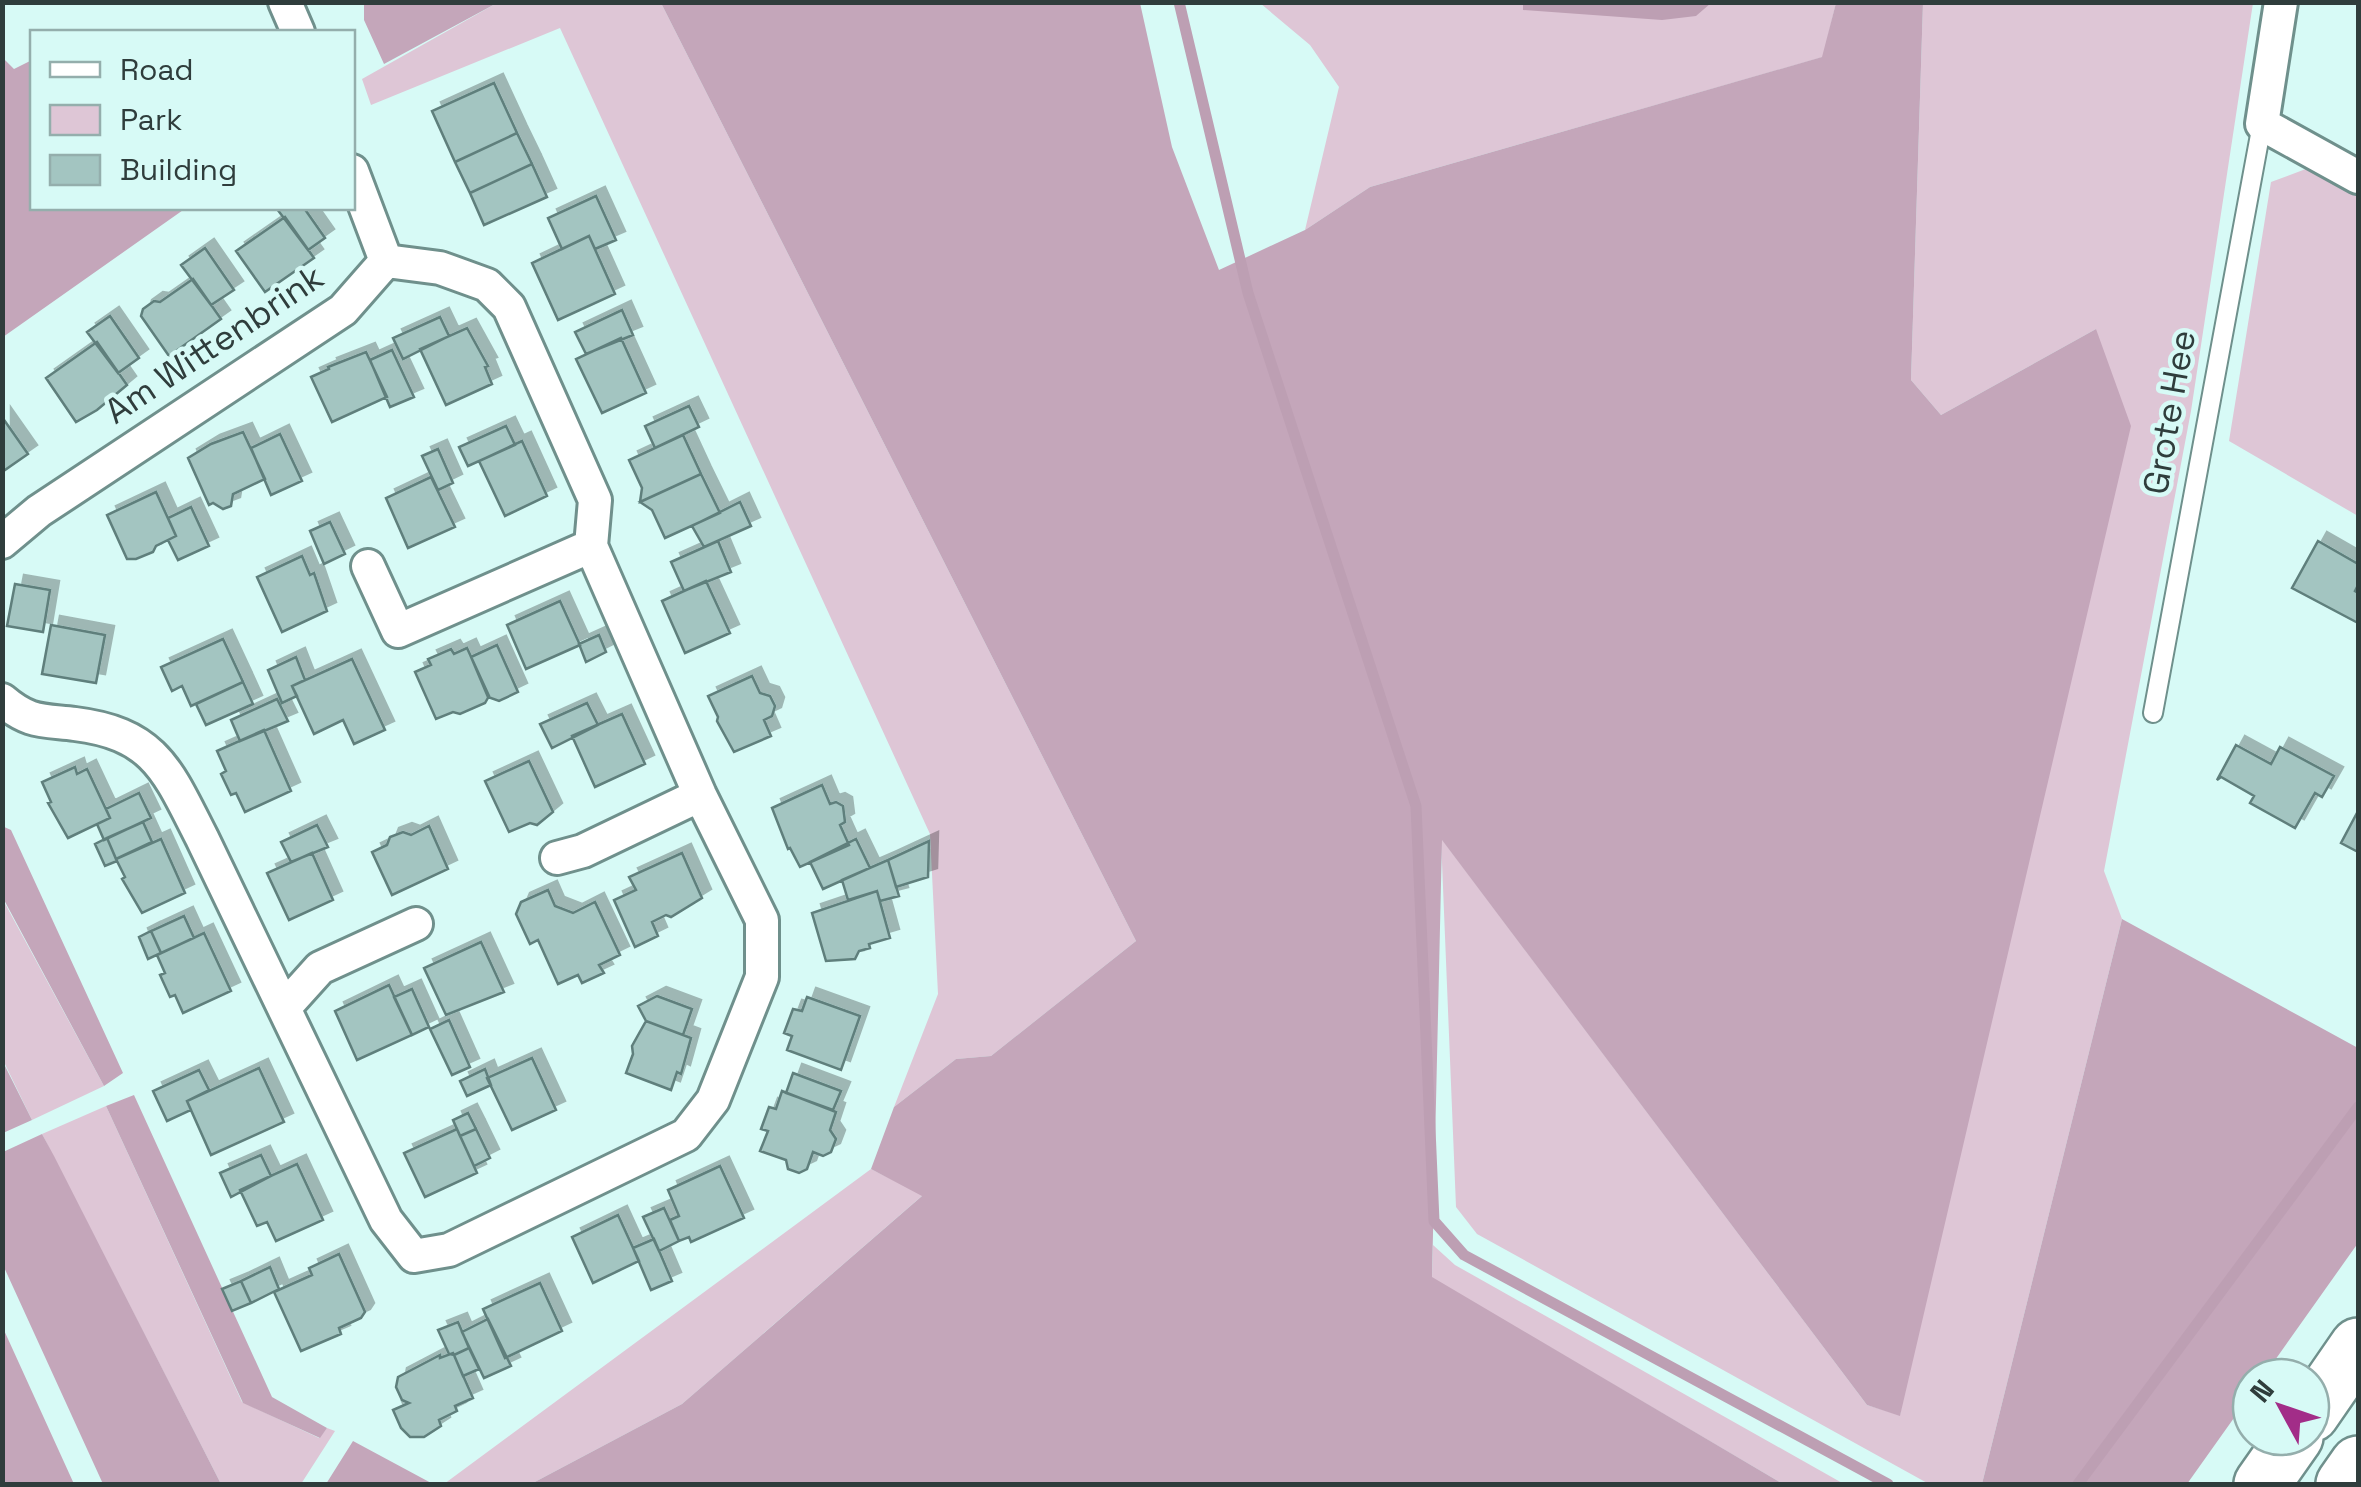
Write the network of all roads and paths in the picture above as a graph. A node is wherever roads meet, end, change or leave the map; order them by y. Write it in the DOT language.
graph roads {
  1 [pos="285,2"];
  2 [pos="2281,2"];
  3 [pos="297,30"];
  4 [pos="2262,124"];
  5 [pos="2358,177"];
  6 [pos="355,179"];
  7 [pos="386,261"];
  8 [pos="2,542"];
  9 [pos="591,546"];
  10 [pos="368,566"];
  11 [pos="2152,713"];
  12 [pos="9,714"];
  13 [pos="700,794"];
  14 [pos="557,858"];
  15 [pos="416,924"];
  16 [pos="284,1008"];
  17 [pos="2358,1346"];
  18 [pos="2331,1385"];
  19 [pos="2281,1457"];
  20 [pos="2358,1464"];
  21 [pos="2262,1484"];
  22 [pos="2344,1484"];
  1 -- 3 [label="street"];
  2 -- 4 [label="street, Grote Hee"];
  4 -- 5 [label="street"];
  4 -- 11 [label="lane, Grote Hee"];
  6 -- 7 [label="street"];
  7 -- 8 [label="street, Am Wittenbrink"];
  7 -- 9 [label="street"];
  9 -- 10 [label="street"];
  9 -- 13 [label="street"];
  12 -- 16 [label="street"];
  13 -- 14 [label="street"];
  13 -- 16 [label="street"];
  15 -- 16 [label="street"];
  17 -- 18 [label="highway"];
  19 -- 21 [label="highway"];
  20 -- 22 [label="highway"];
}
